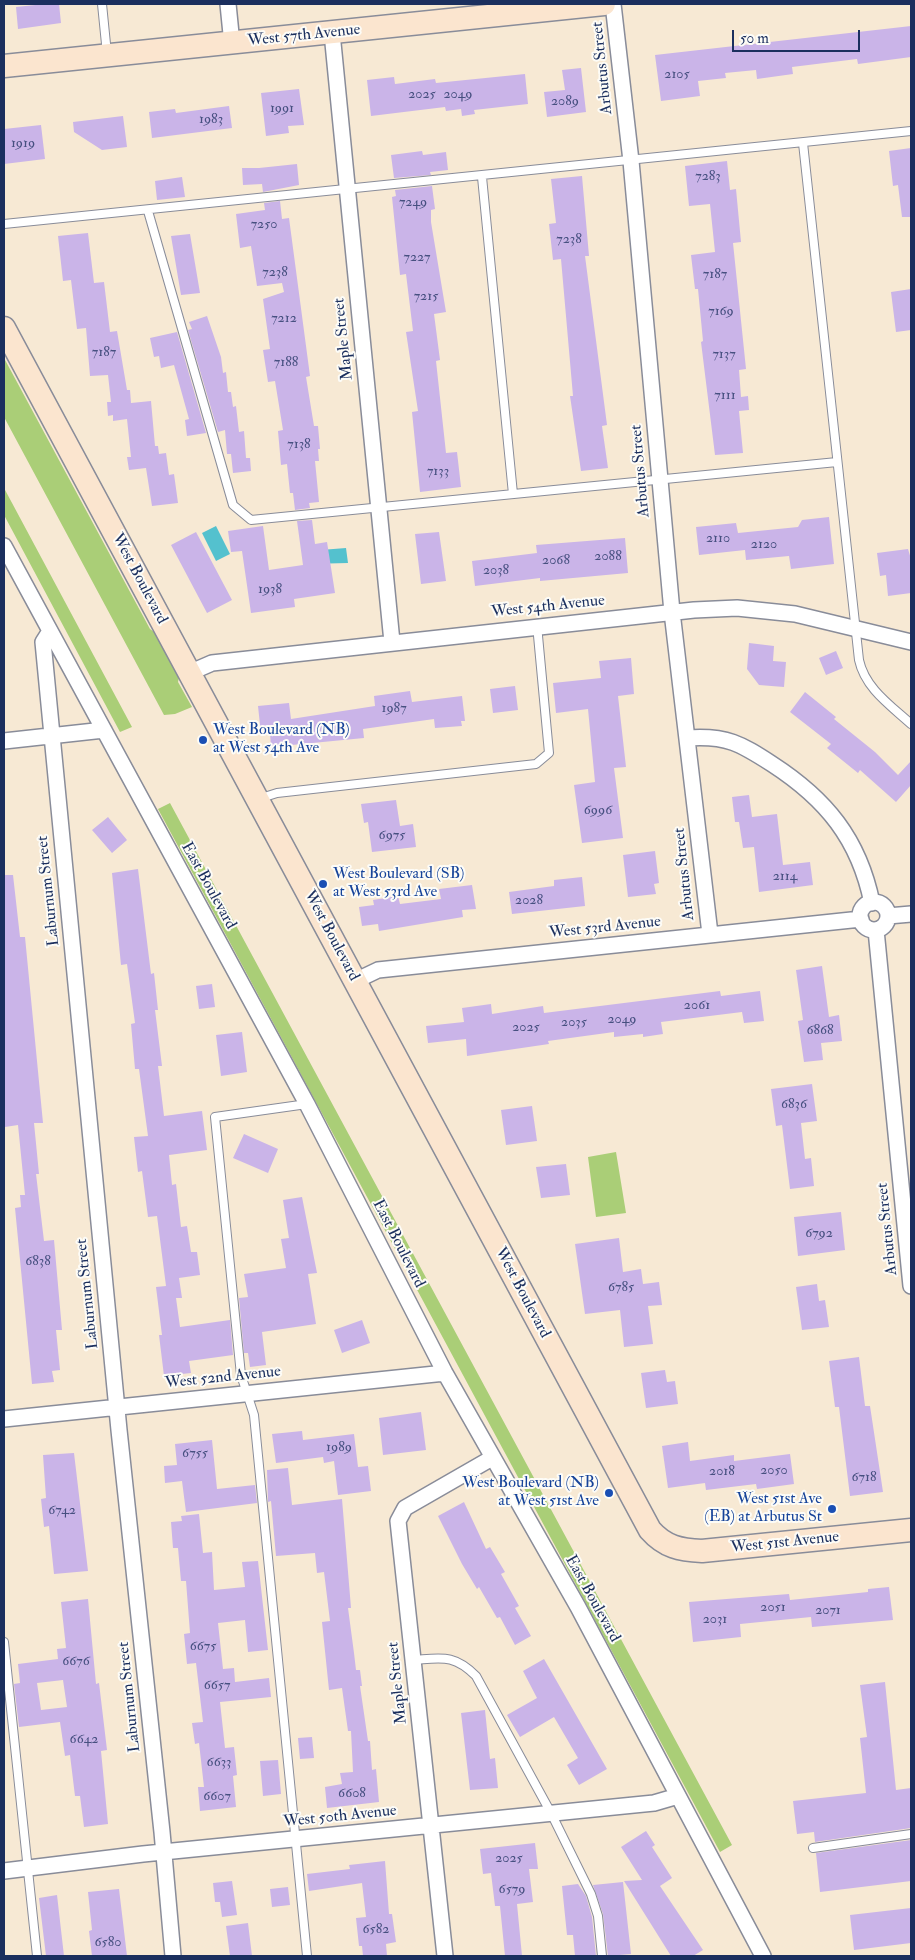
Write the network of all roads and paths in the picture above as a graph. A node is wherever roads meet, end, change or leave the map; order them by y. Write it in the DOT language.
graph roads {
  1 [pos="102,4"];
  2 [pos="228,4"];
  3 [pos="604,4"];
  4 [pos="613,4"];
  5 [pos="332,33"];
  6 [pos="232,44"];
  7 [pos="107,55"];
  8 [pos="4,66"];
  9 [pos="911,131"];
  10 [pos="803,143"];
  11 [pos="630,161"];
  12 [pos="482,177"];
  13 [pos="346,190"];
  14 [pos="148,211"];
  15 [pos="4,224"];
  16 [pos="4,328"];
  17 [pos="837,462"];
  18 [pos="659,478"];
  19 [pos="513,494"];
  20 [pos="378,509"];
  21 [pos="4,546"];
  22 [pos="672,612"];
  23 [pos="537,625"];
  24 [pos="854,628"];
  25 [pos="50,631"];
  26 [pos="392,642"];
  27 [pos="911,642"];
  28 [pos="189,673"];
  29 [pos="911,724"];
  30 [pos="104,730"];
  31 [pos="52,736"];
  32 [pos="688,738"];
  33 [pos="4,741"];
  34 [pos="257,799"];
  35 [pos="872,903"];
  36 [pos="911,914"];
  37 [pos="888,916"];
  38 [pos="861,919"];
  39 [pos="876,930"];
  40 [pos="710,934"];
  41 [pos="355,982"];
  42 [pos="307,1104"];
  43 [pos="911,1286"];
  44 [pos="445,1373"];
  45 [pos="247,1393"];
  46 [pos="117,1407"];
  47 [pos="4,1419"];
  48 [pos="492,1458"];
  49 [pos="911,1530"];
  50 [pos="660,1541"];
  51 [pos="4,1642"];
  52 [pos="414,1660"];
  53 [pos="678,1796"];
  54 [pos="551,1813"];
  55 [pos="430,1825"];
  56 [pos="911,1834"];
  57 [pos="295,1839"];
  58 [pos="813,1848"];
  59 [pos="164,1852"];
  60 [pos="29,1868"];
  61 [pos="4,1871"];
  62 [pos="38,1956"];
  63 [pos="173,1956"];
  64 [pos="307,1956"];
  65 [pos="445,1956"];
  66 [pos="602,1956"];
  67 [pos="763,1956"];
  1 -- 7 [label="lane"];
  2 -- 6 [label="street"];
  3 -- 5 [label="street, West 57th Avenue"];
  4 -- 11 [label="street, Arbutus Street"];
  5 -- 6 [label="street, West 57th Avenue"];
  5 -- 13 [label="street, Maple Street"];
  6 -- 7 [label="street, West 57th Avenue"];
  7 -- 8 [label="street, West 57th Avenue"];
  9 -- 10 [label="lane"];
  10 -- 11 [label="lane"];
  10 -- 17 [label="lane"];
  11 -- 12 [label="lane"];
  11 -- 18 [label="street, Arbutus Street"];
  12 -- 13 [label="lane"];
  12 -- 19 [label="lane"];
  13 -- 14 [label="lane"];
  13 -- 20 [label="street, Maple Street"];
  14 -- 15 [label="lane"];
  14 -- 20 [label="lane"];
  16 -- 28 [label="street, West Boulevard"];
  17 -- 18 [label="lane"];
  17 -- 24 [label="lane"];
  18 -- 19 [label="lane"];
  18 -- 22 [label="street, Arbutus Street"];
  19 -- 20 [label="lane"];
  20 -- 26 [label="street, Maple Street"];
  21 -- 25 [label="street, East Boulevard"];
  22 -- 23 [label="street, West 54th Avenue"];
  22 -- 24 [label="street, West 54th Avenue"];
  22 -- 32 [label="street, Arbutus Street"];
  23 -- 26 [label="street, West 54th Avenue"];
  23 -- 34 [label="lane"];
  24 -- 27 [label="street, West 54th Avenue"];
  24 -- 29 [label="lane"];
  25 -- 30 [label="street, East Boulevard"];
  25 -- 31 [label="street, Laburnum Street"];
  26 -- 28 [label="street, West 54th Avenue"];
  28 -- 34 [label="street, West Boulevard"];
  30 -- 31 [label="street"];
  30 -- 42 [label="street, East Boulevard"];
  31 -- 33 [label="street"];
  31 -- 46 [label="street, Laburnum Street"];
  32 -- 35 [label="street"];
  32 -- 40 [label="street, Arbutus Street"];
  34 -- 41 [label="street, West Boulevard"];
  35 -- 37 [label="street"];
  35 -- 38 [label="street"];
  36 -- 37 [label="street"];
  37 -- 39 [label="street"];
  38 -- 39 [label="street"];
  38 -- 40 [label="street, West 53rd Avenue"];
  39 -- 43 [label="street, Arbutus Street"];
  40 -- 41 [label="street, West 53rd Avenue"];
  41 -- 50 [label="street, West Boulevard"];
  42 -- 44 [label="street, East Boulevard"];
  42 -- 45 [label="lane"];
  44 -- 45 [label="street, West 52nd Avenue"];
  44 -- 48 [label="street, East Boulevard"];
  45 -- 46 [label="street, West 52nd Avenue"];
  45 -- 57 [label="lane"];
  46 -- 47 [label="street, West 52nd Avenue"];
  46 -- 59 [label="street, Laburnum Street"];
  48 -- 52 [label="street, Maple Street"];
  48 -- 53 [label="street, East Boulevard"];
  49 -- 50 [label="street, West 51st Avenue"];
  51 -- 60 [label="lane"];
  52 -- 54 [label="lane"];
  52 -- 55 [label="street, Maple Street"];
  53 -- 54 [label="street, West 50th Avenue"];
  53 -- 67 [label="street, East Boulevard"];
  54 -- 55 [label="street, West 50th Avenue"];
  54 -- 66 [label="lane"];
  55 -- 57 [label="street, West 50th Avenue"];
  55 -- 65 [label="street, Maple Street"];
  56 -- 58 [label="lane"];
  57 -- 59 [label="street, West 50th Avenue"];
  57 -- 64 [label="lane"];
  59 -- 60 [label="street, West 50th Avenue"];
  59 -- 63 [label="street, Laburnum Street"];
  60 -- 61 [label="street, West 50th Avenue"];
  60 -- 62 [label="lane"];
}
